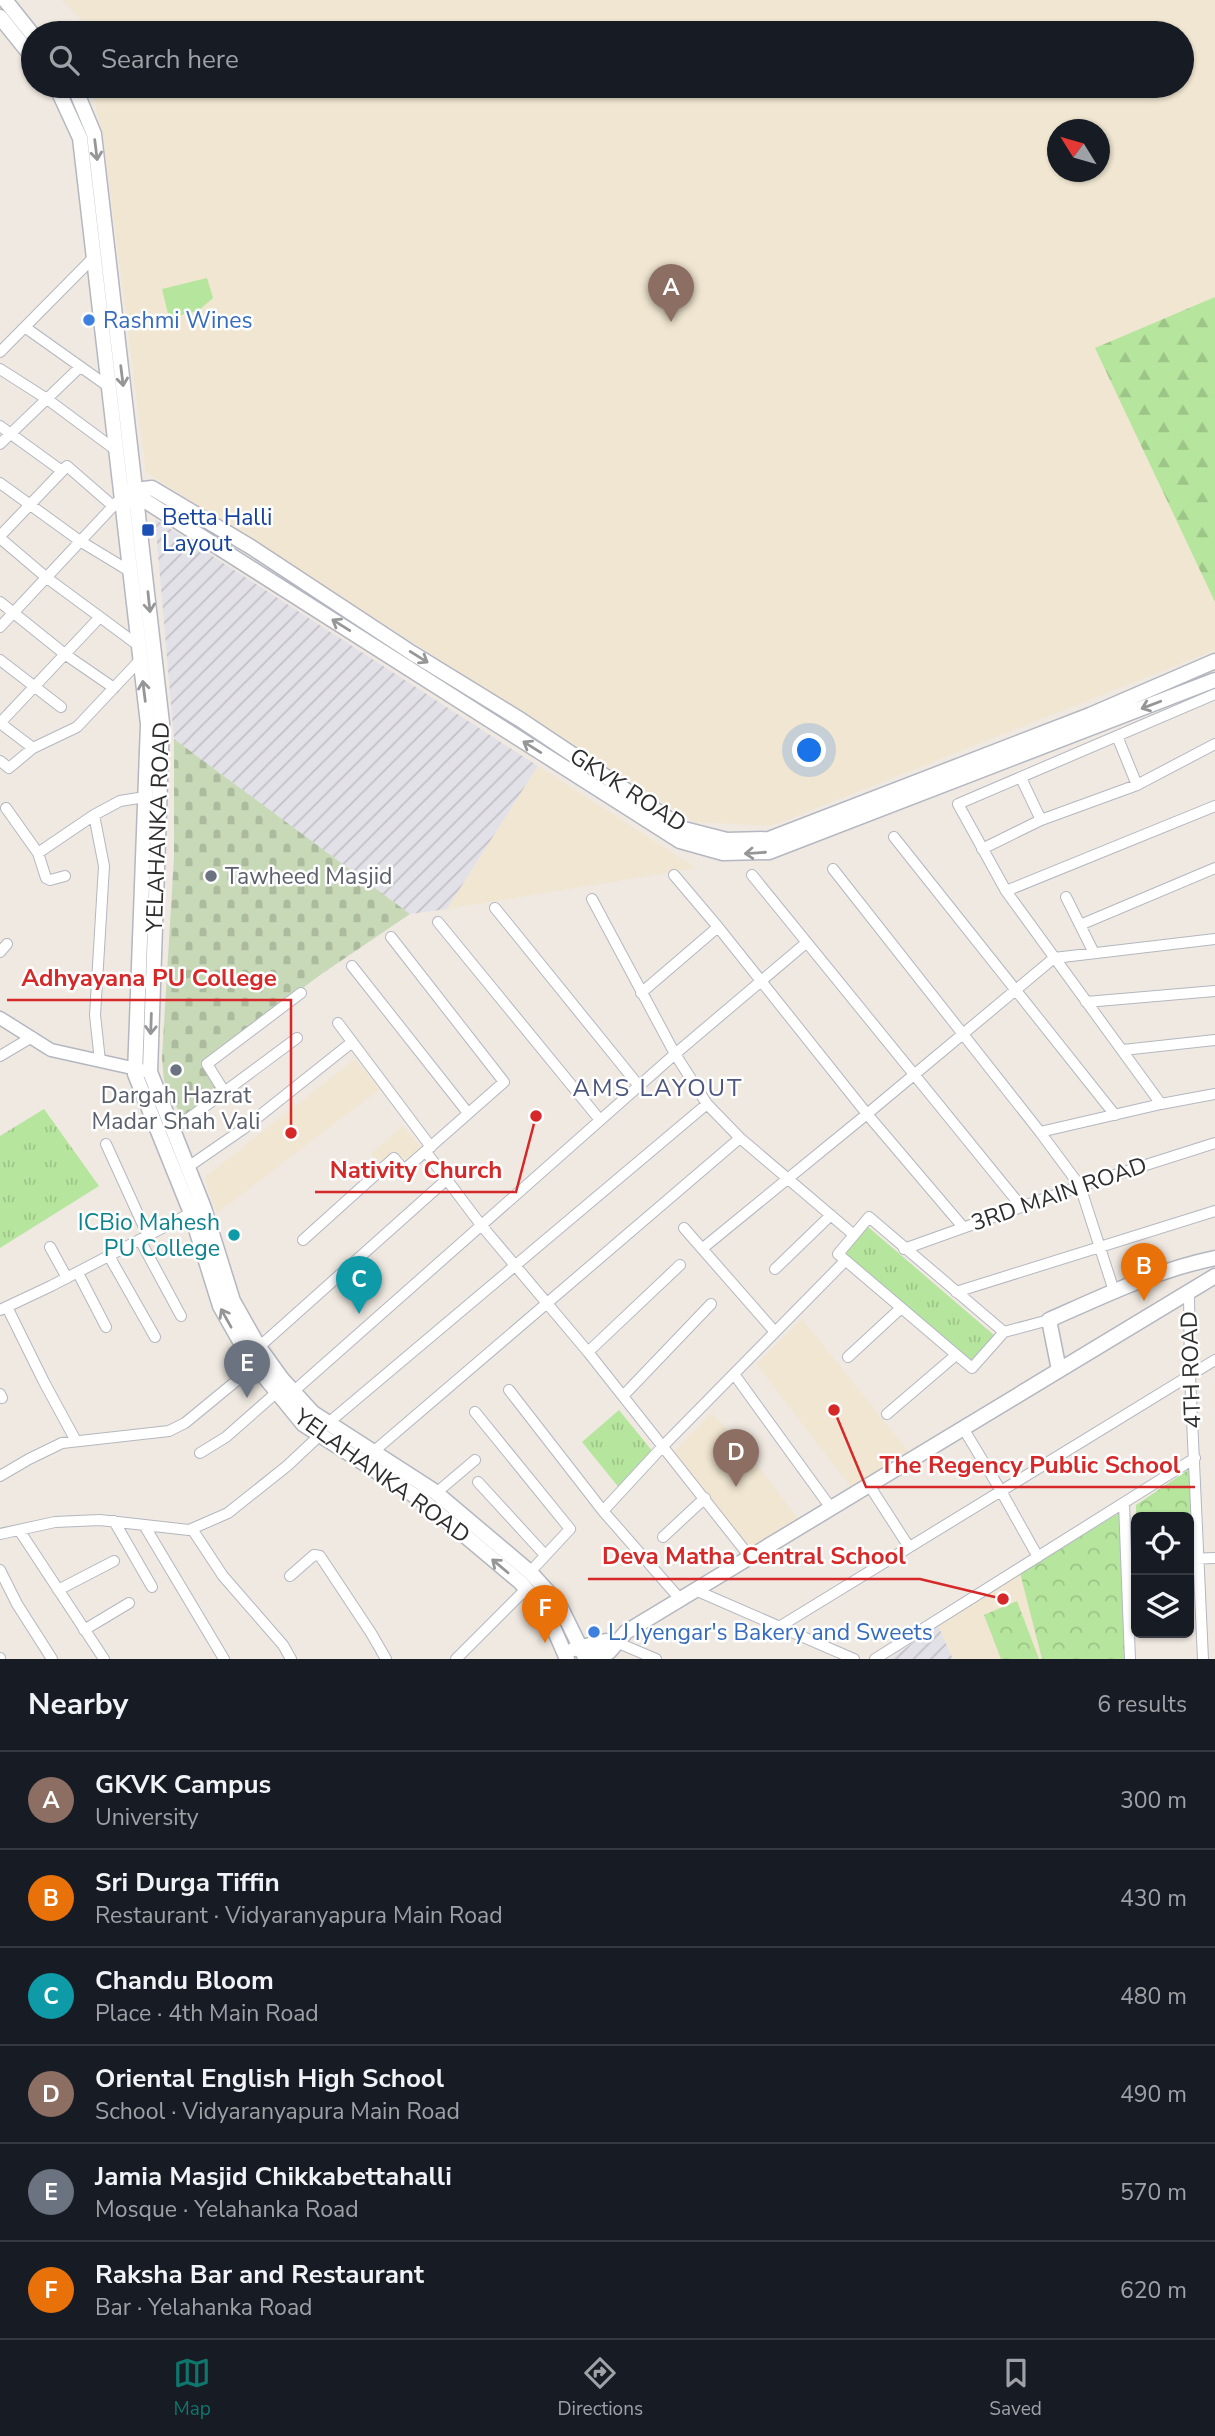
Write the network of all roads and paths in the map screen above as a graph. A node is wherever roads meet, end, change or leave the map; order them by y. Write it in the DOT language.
graph roads {
  1 [pos="5,0"];
  2 [pos="0,17"];
  3 [pos="22,21"];
  4 [pos="21,43"];
  5 [pos="62,98"];
  6 [pos="79,98"];
  7 [pos="94,257"];
  8 [pos="26,328"];
  9 [pos="0,352"];
  10 [pos="80,367"];
  11 [pos="0,369"];
  12 [pos="109,387"];
  13 [pos="47,399"];
  14 [pos="0,426"];
  15 [pos="12,433"];
  16 [pos="0,444"];
  17 [pos="117,451"];
  18 [pos="62,471"];
  19 [pos="0,483"];
  20 [pos="125,498"];
  21 [pos="30,505"];
  22 [pos="0,537"];
  23 [pos="80,541"];
  24 [pos="131,572"];
  25 [pos="47,578"];
  26 [pos="0,602"];
  27 [pos="12,613"];
  28 [pos="100,617"];
  29 [pos="0,627"];
  30 [pos="140,653"];
  31 [pos="66,654"];
  32 [pos="0,660"];
  33 [pos="1215,662"];
  34 [pos="1215,680"];
  35 [pos="35,688"];
  36 [pos="114,688"];
  37 [pos="1215,694"];
  38 [pos="61,707"];
  39 [pos="0,723"];
  40 [pos="1117,736"];
  41 [pos="1215,744"];
  42 [pos="33,748"];
  43 [pos="0,761"];
  44 [pos="1021,778"];
  45 [pos="1137,785"];
  46 [pos="145,797"];
  47 [pos="1215,807"];
  48 [pos="6,808"];
  49 [pos="94,815"];
  50 [pos="1041,820"];
  51 [pos="894,837"];
  52 [pos="982,849"];
  53 [pos="38,853"];
  54 [pos="1215,868"];
  55 [pos="833,869"];
  56 [pos="674,874"];
  57 [pos="752,875"];
  58 [pos="65,876"];
  59 [pos="1006,891"];
  60 [pos="1066,897"];
  61 [pos="592,899"];
  62 [pos="495,908"];
  63 [pos="438,922"];
  64 [pos="1080,925"];
  65 [pos="718,927"];
  66 [pos="391,937"];
  67 [pos="1215,939"];
  68 [pos="806,943"];
  69 [pos="1094,953"];
  70 [pos="1054,958"];
  71 [pos="352,966"];
  72 [pos="761,980"];
  73 [pos="1015,991"];
  74 [pos="1215,991"];
  75 [pos="301,993"];
  76 [pos="641,993"];
  77 [pos="1086,1002"];
  78 [pos="0,1018"];
  79 [pos="338,1023"];
  80 [pos="962,1035"];
  81 [pos="32,1037"];
  82 [pos="297,1038"];
  83 [pos="1215,1040"];
  84 [pos="351,1044"];
  85 [pos="1123,1050"];
  86 [pos="675,1054"];
  87 [pos="0,1056"];
  88 [pos="100,1061"];
  89 [pos="143,1071"];
  90 [pos="915,1075"];
  91 [pos="639,1086"];
  92 [pos="225,1093"];
  93 [pos="1215,1094"];
  94 [pos="707,1104"];
  95 [pos="1161,1104"];
  96 [pos="468,1113"];
  97 [pos="867,1114"];
  98 [pos="1115,1115"];
  99 [pos="600,1120"];
  100 [pos="173,1130"];
  101 [pos="1040,1132"];
  102 [pos="740,1138"];
  103 [pos="106,1143"];
  104 [pos="1215,1143"];
  105 [pos="428,1149"];
  106 [pos="188,1167"];
  107 [pos="788,1178"];
  108 [pos="446,1180"];
  109 [pos="1080,1186"];
  110 [pos="1021,1206"];
  111 [pos="1215,1211"];
  112 [pos="191,1213"];
  113 [pos="831,1215"];
  114 [pos="481,1225"];
  115 [pos="963,1227"];
  116 [pos="684,1228"];
  117 [pos="853,1235"];
  118 [pos="144,1238"];
  119 [pos="303,1240"];
  120 [pos="50,1247"];
  121 [pos="703,1248"];
  122 [pos="1100,1248"];
  123 [pos="904,1249"];
  124 [pos="109,1256"];
  125 [pos="1215,1258"];
  126 [pos="845,1261"];
  127 [pos="680,1265"];
  128 [pos="515,1266"];
  129 [pos="775,1269"];
  130 [pos="78,1273"];
  131 [pos="1215,1276"];
  132 [pos="67,1278"];
  133 [pos="1114,1291"];
  134 [pos="956,1292"];
  135 [pos="1189,1292"];
  136 [pos="547,1304"];
  137 [pos="711,1304"];
  138 [pos="4,1308"];
  139 [pos="901,1308"];
  140 [pos="181,1315"];
  141 [pos="1049,1320"];
  142 [pos="106,1327"];
  143 [pos="775,1332"];
  144 [pos="1004,1332"];
  145 [pos="155,1337"];
  146 [pos="588,1352"];
  147 [pos="957,1355"];
  148 [pos="260,1356"];
  149 [pos="848,1357"];
  150 [pos="1215,1360"];
  151 [pos="1059,1370"];
  152 [pos="734,1374"];
  153 [pos="1190,1375"];
  154 [pos="509,1390"];
  155 [pos="294,1391"];
  156 [pos="276,1393"];
  157 [pos="623,1396"];
  158 [pos="475,1412"];
  159 [pos="887,1414"];
  160 [pos="963,1428"];
  161 [pos="323,1430"];
  162 [pos="76,1441"];
  163 [pos="663,1446"];
  164 [pos="373,1452"];
  165 [pos="200,1453"];
  166 [pos="1195,1458"];
  167 [pos="475,1460"];
  168 [pos="0,1476"];
  169 [pos="478,1482"];
  170 [pos="869,1485"];
  171 [pos="1002,1490"];
  172 [pos="436,1493"];
  173 [pos="705,1498"];
  174 [pos="1124,1503"];
  175 [pos="831,1508"];
  176 [pos="603,1511"];
  177 [pos="114,1521"];
  178 [pos="144,1525"];
  179 [pos="192,1529"];
  180 [pos="19,1530"];
  181 [pos="0,1534"];
  182 [pos="663,1537"];
  183 [pos="909,1547"];
  184 [pos="545,1555"];
  185 [pos="1131,1555"];
  186 [pos="750,1557"];
  187 [pos="1038,1557"];
  188 [pos="1215,1558"];
  189 [pos="1194,1559"];
  190 [pos="114,1561"];
  191 [pos="0,1570"];
  192 [pos="530,1572"];
  193 [pos="1132,1575"];
  194 [pos="290,1576"];
  195 [pos="152,1587"];
  196 [pos="526,1589"];
  197 [pos="58,1590"];
  198 [pos="695,1590"];
  199 [pos="680,1599"];
  200 [pos="129,1603"];
  201 [pos="779,1627"];
  202 [pos="85,1630"];
  203 [pos="614,1644"];
  204 [pos="566,1655"];
  205 [pos="585,1656"];
  206 [pos="52,1659"];
  207 [pos="104,1659"];
  208 [pos="224,1659"];
  209 [pos="291,1659"];
  210 [pos="386,1659"];
  211 [pos="456,1659"];
  212 [pos="656,1659"];
  213 [pos="854,1659"];
  214 [pos="875,1659"];
  215 [pos="1130,1659"];
  216 [pos="1203,1659"];
  1 -- 3 [label="main road"];
  2 -- 4 [label="main road"];
  5 -- 7 [label="main road, YELAHANKA ROAD"];
  6 -- 20 [label="main road, YELAHANKA ROAD, one-way"];
  7 -- 8 [label="street"];
  7 -- 12 [label="main road, YELAHANKA ROAD"];
  8 -- 9 [label="street"];
  8 -- 10 [label="street"];
  10 -- 12 [label="street"];
  10 -- 13 [label="street"];
  11 -- 13 [label="street"];
  12 -- 17 [label="main road, YELAHANKA ROAD"];
  13 -- 15 [label="street"];
  13 -- 17 [label="street"];
  14 -- 15 [label="street"];
  15 -- 16 [label="street"];
  15 -- 18 [label="street"];
  17 -- 20 [label="main road, YELAHANKA ROAD"];
  18 -- 20 [label="street"];
  18 -- 21 [label="street"];
  19 -- 21 [label="street"];
  20 -- 23 [label="street"];
  20 -- 24 [label="main road, YELAHANKA ROAD"];
  20 -- 33 [label="main road, GKVK ROAD, one-way"];
  34 -- 20 [label="main road, GKVK ROAD, one-way"];
  20 -- 89 [label="main road, YELAHANKA ROAD, one-way"];
  21 -- 22 [label="street"];
  21 -- 23 [label="street"];
  22 -- 25 [label="street"];
  23 -- 24 [label="street"];
  23 -- 25 [label="street"];
  24 -- 30 [label="main road, YELAHANKA ROAD"];
  25 -- 27 [label="street"];
  25 -- 28 [label="street"];
  26 -- 27 [label="street"];
  27 -- 29 [label="street"];
  27 -- 31 [label="street"];
  28 -- 30 [label="street"];
  28 -- 31 [label="street"];
  30 -- 36 [label="street"];
  46 -- 30 [label="main road, YELAHANKA ROAD, one-way"];
  31 -- 35 [label="street"];
  31 -- 36 [label="street"];
  32 -- 35 [label="street"];
  35 -- 38 [label="street"];
  35 -- 39 [label="street"];
  36 -- 42 [label="street"];
  37 -- 40 [label="street"];
  39 -- 42 [label="street"];
  40 -- 44 [label="street"];
  40 -- 45 [label="street"];
  41 -- 45 [label="street"];
  42 -- 43 [label="street"];
  44 -- 50 [label="street"];
  44 -- 52 [label="street"];
  45 -- 50 [label="street"];
  46 -- 49 [label="street"];
  46 -- 89 [label="main road, YELAHANKA ROAD"];
  47 -- 59 [label="street"];
  48 -- 53 [label="street"];
  49 -- 53 [label="street"];
  49 -- 88 [label="street"];
  50 -- 52 [label="street"];
  51 -- 73 [label="street"];
  52 -- 59 [label="street"];
  53 -- 58 [label="street"];
  54 -- 64 [label="street"];
  55 -- 80 [label="street"];
  56 -- 65 [label="street"];
  57 -- 68 [label="street"];
  59 -- 70 [label="street"];
  60 -- 64 [label="street"];
  61 -- 76 [label="street"];
  62 -- 91 [label="street"];
  63 -- 99 [label="street"];
  64 -- 69 [label="street"];
  65 -- 72 [label="street"];
  65 -- 76 [label="street"];
  66 -- 96 [label="street"];
  67 -- 69 [label="street"];
  68 -- 72 [label="street"];
  68 -- 90 [label="street"];
  69 -- 70 [label="street"];
  70 -- 73 [label="street"];
  70 -- 77 [label="street"];
  71 -- 96 [label="street"];
  72 -- 86 [label="street"];
  72 -- 97 [label="street"];
  73 -- 80 [label="street"];
  73 -- 98 [label="street"];
  74 -- 77 [label="street"];
  75 -- 92 [label="street"];
  76 -- 86 [label="street"];
  77 -- 85 [label="street"];
  78 -- 81 [label="street"];
  79 -- 84 [label="street"];
  80 -- 90 [label="street"];
  80 -- 101 [label="street"];
  81 -- 87 [label="street"];
  81 -- 88 [label="street"];
  82 -- 92 [label="street"];
  83 -- 85 [label="street"];
  84 -- 105 [label="street"];
  84 -- 106 [label="street"];
  85 -- 95 [label="street"];
  86 -- 91 [label="street"];
  86 -- 94 [label="street"];
  88 -- 89 [label="street"];
  89 -- 100 [label="main road, YELAHANKA ROAD"];
  89 -- 112 [label="main road, YELAHANKA ROAD"];
  90 -- 97 [label="street"];
  90 -- 110 [label="street"];
  91 -- 99 [label="street"];
  92 -- 100 [label="street"];
  93 -- 95 [label="street"];
  94 -- 102 [label="street"];
  94 -- 128 [label="street"];
  95 -- 98 [label="street"];
  96 -- 105 [label="street"];
  97 -- 107 [label="street"];
  97 -- 115 [label="street"];
  98 -- 101 [label="street"];
  99 -- 114 [label="street"];
  100 -- 106 [label="main road, YELAHANKA ROAD"];
  101 -- 109 [label="street"];
  102 -- 107 [label="street"];
  102 -- 136 [label="street"];
  103 -- 118 [label="street"];
  104 -- 109 [label="street, 3RD MAIN ROAD"];
  105 -- 108 [label="street"];
  105 -- 119 [label="street"];
  106 -- 148 [label="main road, YELAHANKA ROAD"];
  107 -- 113 [label="street"];
  107 -- 121 [label="street"];
  108 -- 114 [label="street"];
  108 -- 148 [label="street"];
  109 -- 110 [label="street, 3RD MAIN ROAD"];
  109 -- 122 [label="street"];
  110 -- 115 [label="street, 3RD MAIN ROAD"];
  111 -- 122 [label="street"];
  112 -- 118 [label="street"];
  148 -- 112 [label="main road, YELAHANKA ROAD, one-way"];
  113 -- 117 [label="street"];
  113 -- 129 [label="street"];
  114 -- 128 [label="street"];
  114 -- 155 [label="street"];
  115 -- 123 [label="street, 3RD MAIN ROAD"];
  116 -- 121 [label="street"];
  117 -- 123 [label="street"];
  117 -- 126 [label="street"];
  118 -- 124 [label="street"];
  118 -- 140 [label="street"];
  120 -- 132 [label="street"];
  121 -- 143 [label="street"];
  122 -- 133 [label="street"];
  122 -- 134 [label="street"];
  123 -- 134 [label="street"];
  124 -- 130 [label="street"];
  124 -- 145 [label="street"];
  125 -- 133 [label="main road"];
  126 -- 139 [label="street"];
  126 -- 143 [label="street"];
  127 -- 146 [label="street"];
  128 -- 136 [label="street"];
  128 -- 161 [label="street"];
  130 -- 132 [label="street"];
  130 -- 142 [label="street"];
  131 -- 135 [label="main road"];
  132 -- 138 [label="street"];
  133 -- 141 [label="main road"];
  134 -- 144 [label="street"];
  135 -- 151 [label="main road"];
  135 -- 153 [label="street, 4TH ROAD"];
  136 -- 146 [label="street"];
  136 -- 164 [label="street"];
  137 -- 157 [label="street"];
  138 -- 162 [label="street"];
  139 -- 147 [label="street"];
  139 -- 149 [label="street"];
  141 -- 144 [label="street"];
  141 -- 151 [label="main road"];
  143 -- 152 [label="street"];
  144 -- 147 [label="street"];
  146 -- 157 [label="street"];
  147 -- 159 [label="street"];
  148 -- 155 [label="main road, YELAHANKA ROAD"];
  148 -- 156 [label="main road, YELAHANKA ROAD"];
  148 -- 162 [label="street"];
  150 -- 153 [label="street"];
  151 -- 160 [label="main road"];
  152 -- 163 [label="street"];
  152 -- 175 [label="street"];
  153 -- 166 [label="street, 4TH ROAD"];
  153 -- 171 [label="street"];
  154 -- 176 [label="street"];
  155 -- 161 [label="main road, YELAHANKA ROAD"];
  156 -- 161 [label="main road, YELAHANKA ROAD"];
  156 -- 165 [label="street"];
  157 -- 163 [label="street"];
  158 -- 184 [label="street"];
  160 -- 170 [label="main road"];
  160 -- 171 [label="street"];
  161 -- 164 [label="main road, YELAHANKA ROAD"];
  161 -- 179 [label="street"];
  196 -- 161 [label="main road, YELAHANKA ROAD, one-way"];
  162 -- 168 [label="street"];
  163 -- 173 [label="street"];
  163 -- 176 [label="street"];
  164 -- 172 [label="main road, YELAHANKA ROAD"];
  166 -- 174 [label="street"];
  166 -- 189 [label="street, 4TH ROAD"];
  167 -- 172 [label="street"];
  169 -- 184 [label="street"];
  170 -- 175 [label="main road"];
  170 -- 183 [label="street"];
  171 -- 183 [label="street"];
  171 -- 187 [label="street"];
  172 -- 192 [label="main road, YELAHANKA ROAD"];
  173 -- 182 [label="street"];
  173 -- 186 [label="street"];
  174 -- 185 [label="street"];
  174 -- 187 [label="street"];
  175 -- 186 [label="main road"];
  176 -- 199 [label="street"];
  177 -- 178 [label="street"];
  177 -- 180 [label="street"];
  177 -- 195 [label="street"];
  178 -- 179 [label="street"];
  178 -- 208 [label="street"];
  179 -- 209 [label="street"];
  180 -- 181 [label="street"];
  180 -- 197 [label="street"];
  183 -- 201 [label="street"];
  184 -- 192 [label="street"];
  186 -- 198 [label="main road"];
  187 -- 214 [label="street"];
  188 -- 189 [label="street"];
  189 -- 216 [label="street, 4TH ROAD"];
  190 -- 197 [label="street"];
  191 -- 206 [label="street"];
  192 -- 205 [label="main road, YELAHANKA ROAD"];
  193 -- 215 [label="street"];
  194 -- 210 [label="street"];
  196 -- 204 [label="main road, YELAHANKA ROAD"];
  196 -- 211 [label="street"];
  197 -- 202 [label="street"];
  198 -- 199 [label="main road"];
  198 -- 201 [label="street"];
  199 -- 203 [label="main road"];
  200 -- 202 [label="street"];
  201 -- 213 [label="street"];
  202 -- 207 [label="street"];
  203 -- 205 [label="main road"];
  203 -- 212 [label="street"];
  204 -- 205 [label="main road"];
}
